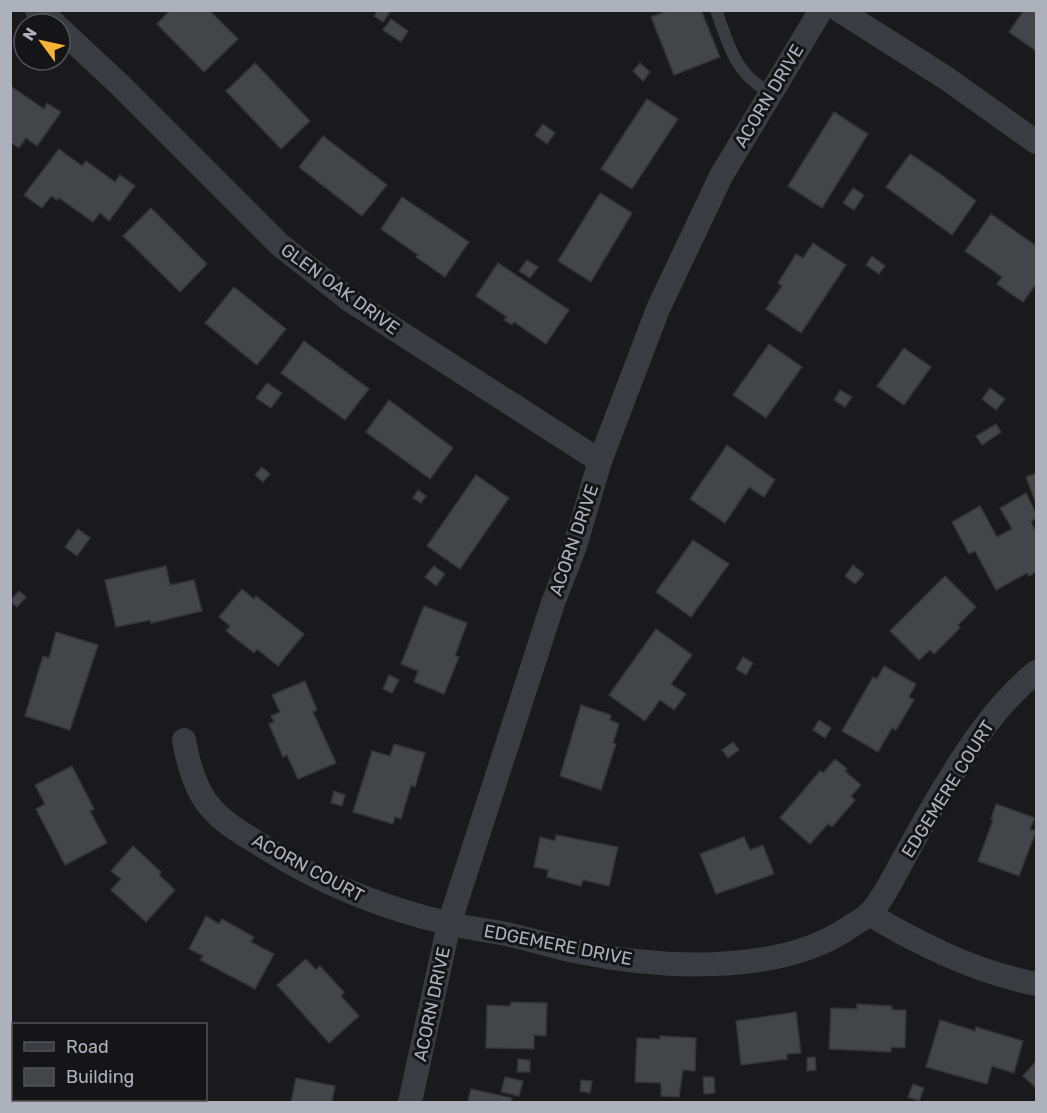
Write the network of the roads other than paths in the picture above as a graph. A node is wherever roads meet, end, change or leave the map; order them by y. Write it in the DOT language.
graph roads {
  1 [pos="716,10"];
  2 [pos="821,10"];
  3 [pos="839,10"];
  4 [pos="72,39"];
  5 [pos="771,93"];
  6 [pos="1036,142"];
  7 [pos="600,460"];
  8 [pos="1036,672"];
  9 [pos="184,740"];
  10 [pos="869,914"];
  11 [pos="449,924"];
  12 [pos="1036,984"];
  13 [pos="410,1102"];
  1 -- 5 [label="lane"];
  2 -- 5 [label="street, ACORN DRIVE"];
  3 -- 6 [label="street"];
  4 -- 7 [label="street, GLEN OAK DRIVE"];
  5 -- 7 [label="street, ACORN DRIVE"];
  7 -- 11 [label="street, ACORN DRIVE"];
  8 -- 10 [label="street, EDGEMERE COURT"];
  9 -- 11 [label="street, ACORN COURT"];
  10 -- 11 [label="street, EDGEMERE DRIVE"];
  10 -- 12 [label="street"];
  11 -- 13 [label="street, ACORN DRIVE"];
}
